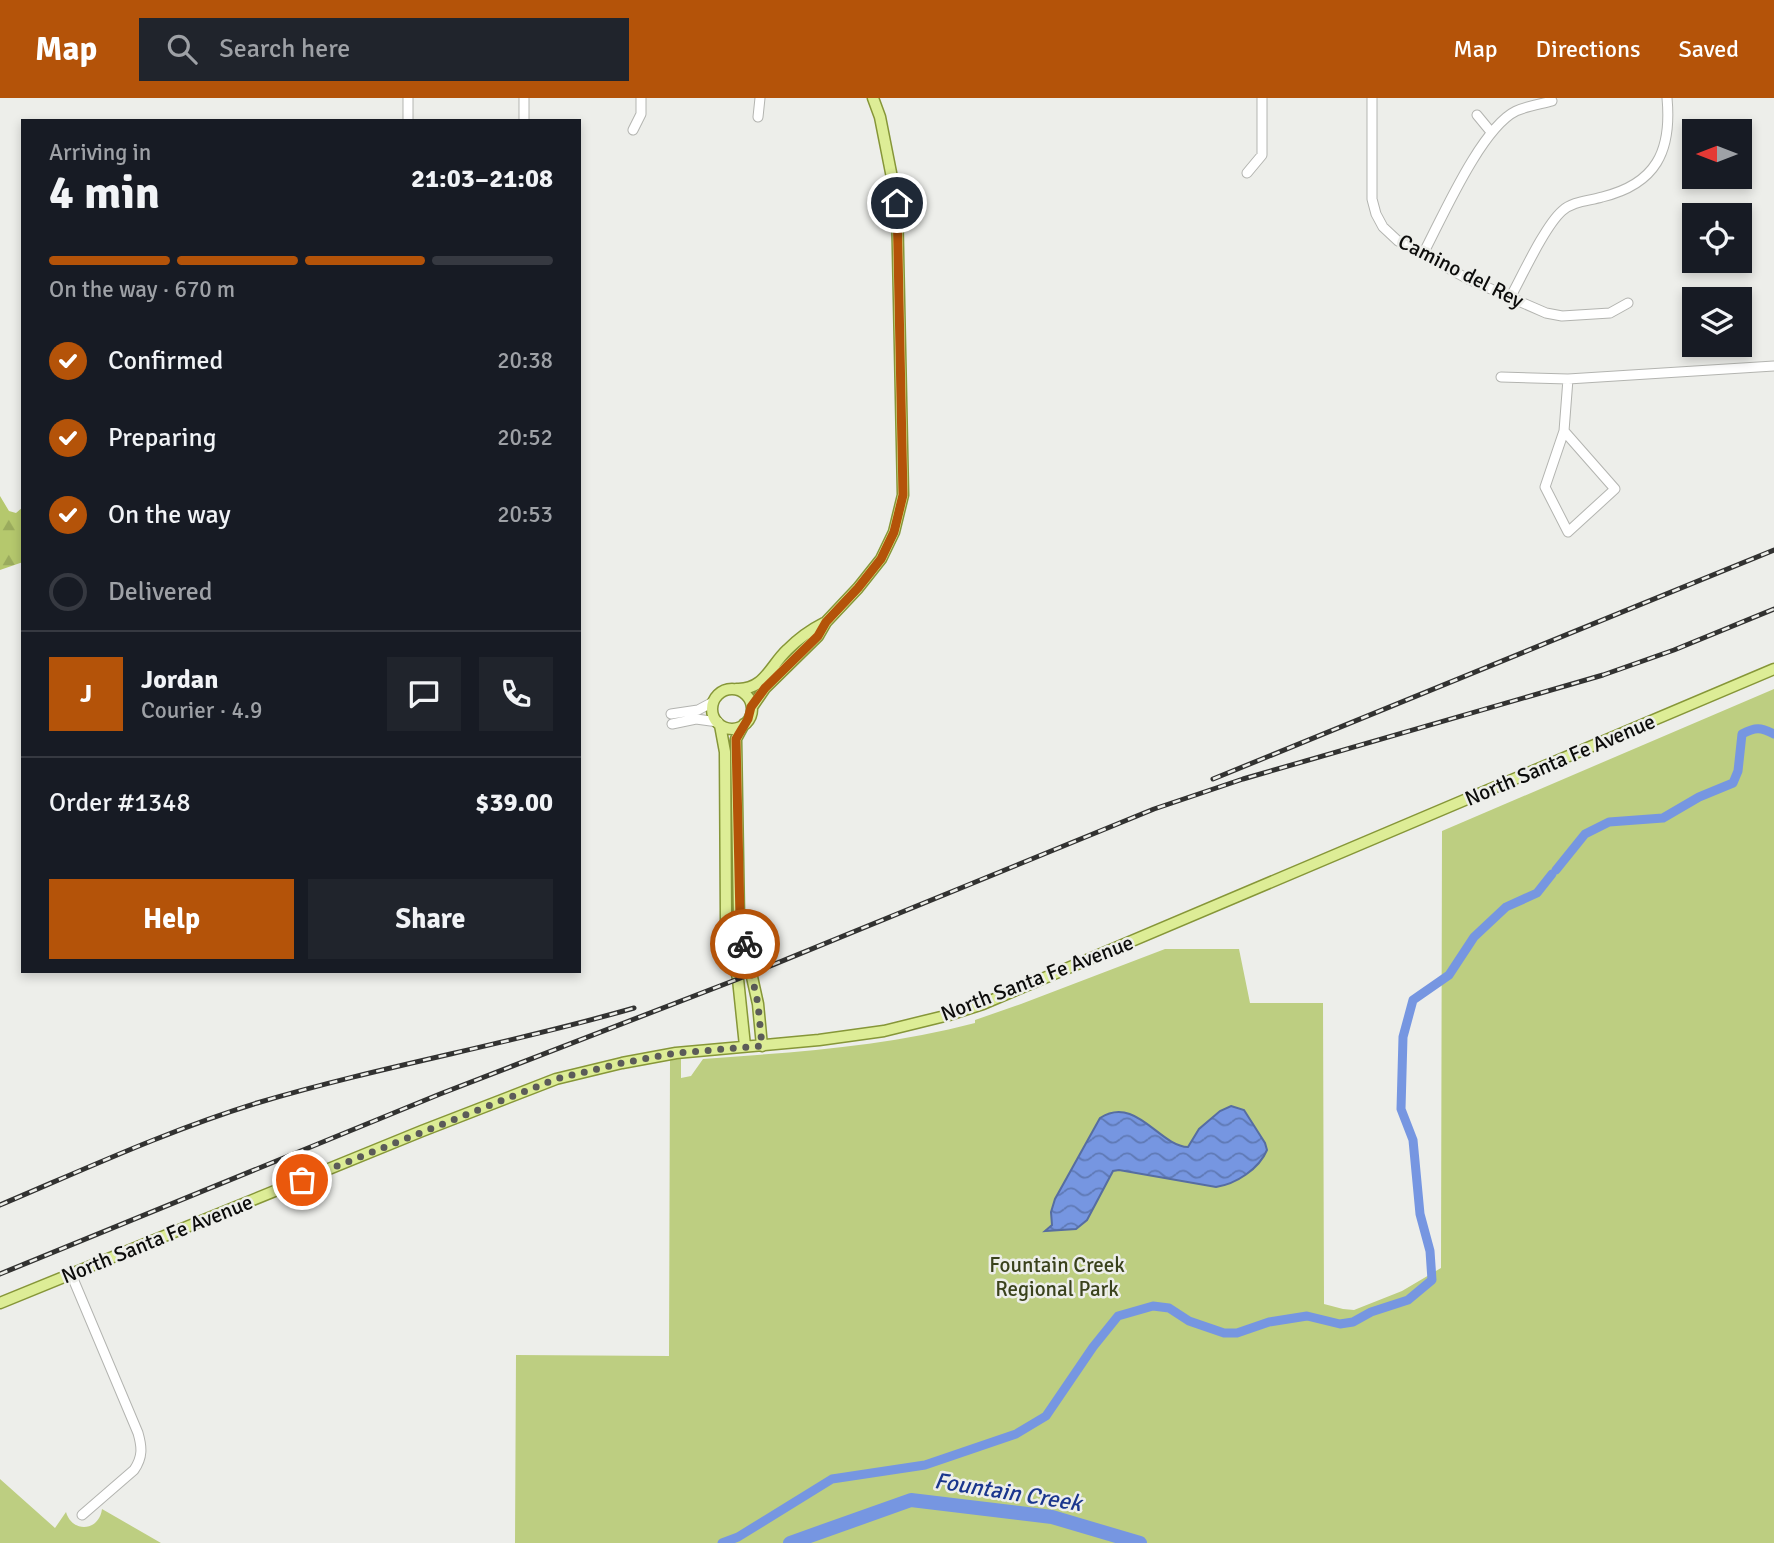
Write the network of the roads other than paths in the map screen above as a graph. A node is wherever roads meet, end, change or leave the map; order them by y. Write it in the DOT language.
graph roads {
  1 [pos="408,98"];
  2 [pos="524,98"];
  3 [pos="641,98"];
  4 [pos="760,98"];
  5 [pos="873,98"];
  6 [pos="1262,98"];
  7 [pos="1372,98"];
  8 [pos="1667,98"];
  9 [pos="1552,101"];
  10 [pos="1477,115"];
  11 [pos="758,117"];
  12 [pos="408,119"];
  13 [pos="524,119"];
  14 [pos="633,130"];
  15 [pos="1491,132"];
  16 [pos="1247,173"];
  17 [pos="1423,254"];
  18 [pos="1510,298"];
  19 [pos="1628,303"];
  20 [pos="1774,366"];
  21 [pos="1501,377"];
  22 [pos="1568,379"];
  23 [pos="1564,431"];
  24 [pos="826,622"];
  25 [pos="1774,669"];
  26 [pos="736,689"];
  27 [pos="713,702"];
  28 [pos="751,707"];
  29 [pos="719,723"];
  30 [pos="744,724"];
  31 [pos="745,1046"];
  32 [pos="762,1046"];
  33 [pos="71,1274"];
  34 [pos="0,1303"];
  35 [pos="82,1514"];
  1 -- 12 [label="street"];
  2 -- 13 [label="street"];
  3 -- 14 [label="street"];
  4 -- 11 [label="street"];
  5 -- 24 [label="main road"];
  6 -- 16 [label="street"];
  7 -- 17 [label="street, Camino del Rey"];
  8 -- 18 [label="street"];
  9 -- 15 [label="street"];
  10 -- 15 [label="street"];
  15 -- 17 [label="street"];
  17 -- 18 [label="street, Camino del Rey"];
  18 -- 19 [label="street, Camino del Rey"];
  20 -- 22 [label="street"];
  21 -- 22 [label="street"];
  22 -- 23 [label="street"];
  23 -- 23 [label="street"];
  24 -- 26 [label="main road"];
  24 -- 28 [label="main road"];
  25 -- 32 [label="main road, North Santa Fe Avenue"];
  26 -- 27 [label="main road"];
  26 -- 28 [label="main road"];
  27 -- 29 [label="main road"];
  27 -- 29 [label="street"];
  28 -- 30 [label="main road"];
  29 -- 30 [label="main road"];
  29 -- 31 [label="main road"];
  30 -- 32 [label="main road"];
  31 -- 32 [label="main road, North Santa Fe Avenue"];
  31 -- 33 [label="main road, North Santa Fe Avenue"];
  33 -- 34 [label="main road, North Santa Fe Avenue"];
  33 -- 35 [label="street"];
}
